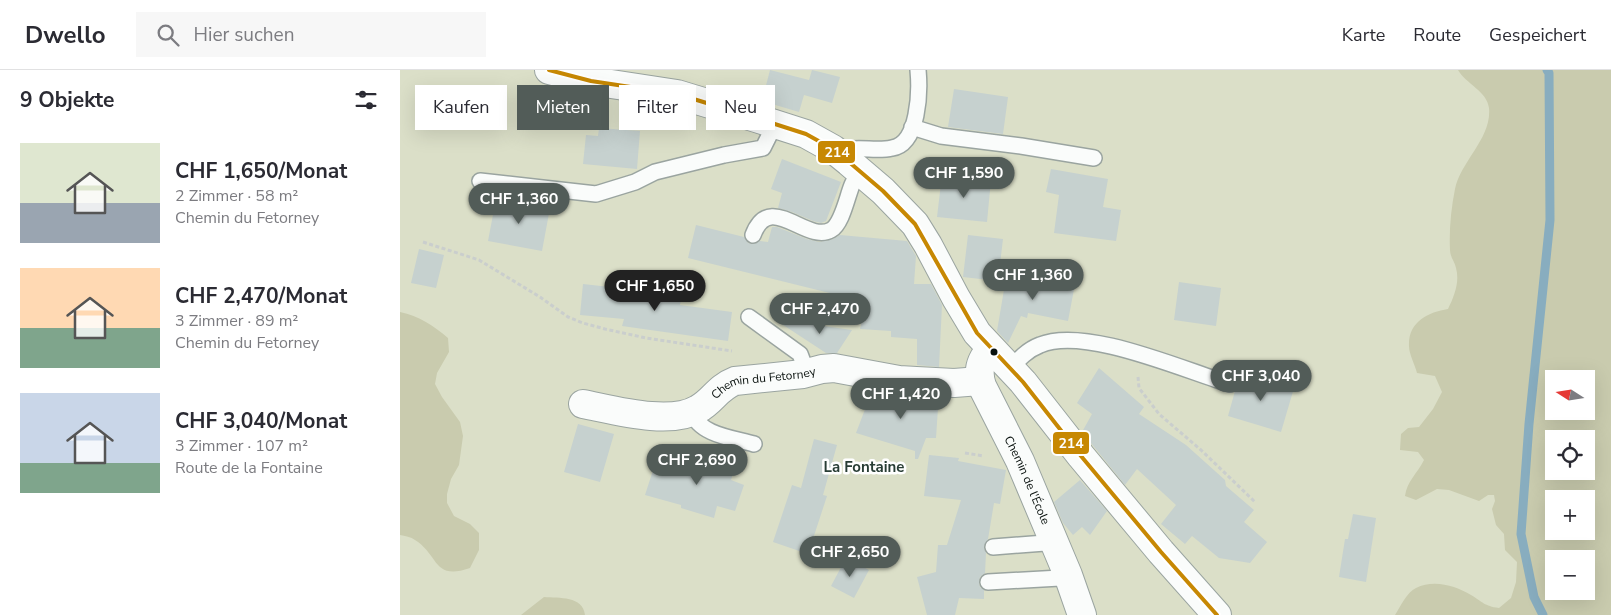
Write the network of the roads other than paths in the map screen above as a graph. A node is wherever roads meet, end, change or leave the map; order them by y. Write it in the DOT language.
graph roads {
  1 [pos="549,70"];
  2 [pos="918,70"];
  3 [pos="706,103"];
  4 [pos="775,123"];
  5 [pos="912,127"];
  6 [pos="772,130"];
  7 [pos="1094,158"];
  8 [pos="852,165"];
  9 [pos="480,182"];
  10 [pos="754,235"];
  11 [pos="749,317"];
  12 [pos="991,349"];
  13 [pos="803,362"];
  14 [pos="1010,369"];
  15 [pos="980,381"];
  16 [pos="1230,384"];
  17 [pos="583,404"];
  18 [pos="692,412"];
  19 [pos="754,444"];
  20 [pos="1053,540"];
  21 [pos="993,547"];
  22 [pos="1068,575"];
  23 [pos="988,582"];
  24 [pos="1082,615"];
  25 [pos="1218,615"];
  1 -- 3 [label="street"];
  2 -- 5 [label="lane"];
  4 -- 8 [label="street"];
  5 -- 7 [label="lane"];
  5 -- 8 [label="lane"];
  6 -- 9 [label="lane"];
  8 -- 10 [label="lane"];
  8 -- 12 [label="street"];
  11 -- 13 [label="lane"];
  12 -- 14 [label="street"];
  12 -- 15 [label="street"];
  14 -- 16 [label="lane"];
  14 -- 25 [label="street"];
  15 -- 18 [label="street, Chemin du Fetorney"];
  15 -- 20 [label="street, Chemin de l'École"];
  17 -- 18 [label="street, Chemin du Fetorney"];
  18 -- 19 [label="lane"];
  20 -- 21 [label="lane"];
  20 -- 22 [label="street, Chemin de l'École"];
  22 -- 23 [label="lane"];
  22 -- 24 [label="street, Chemin de l'École"];
}
